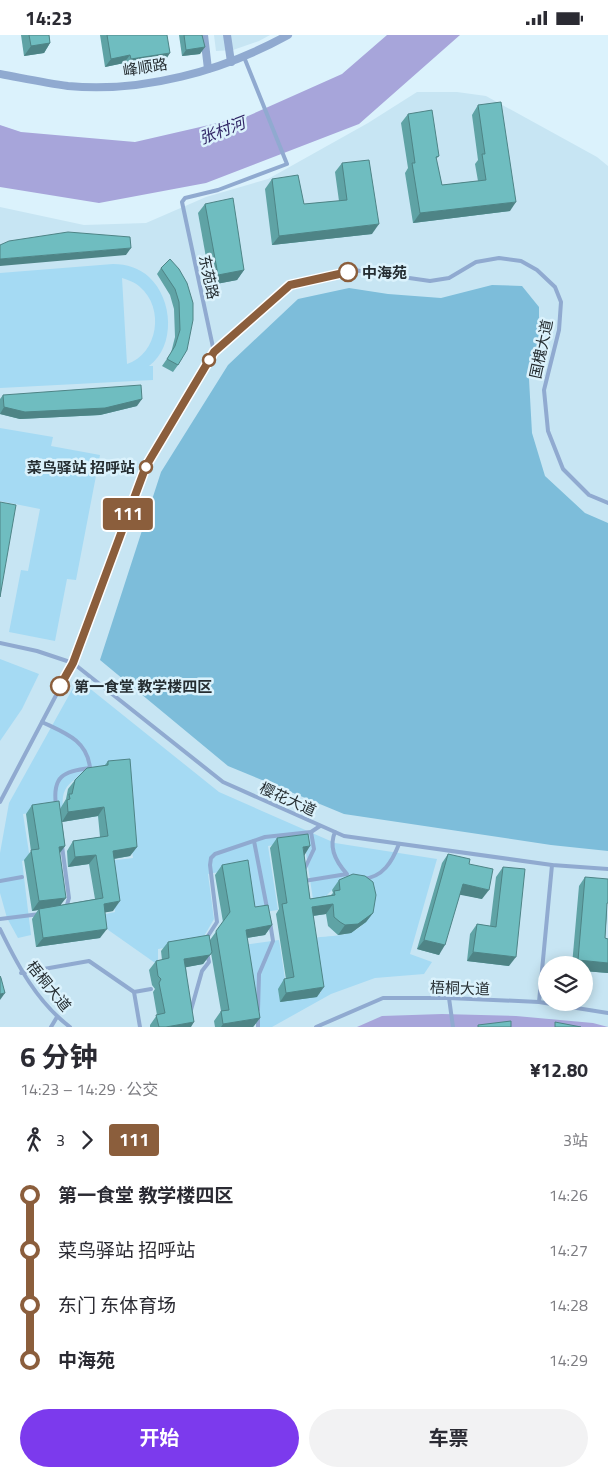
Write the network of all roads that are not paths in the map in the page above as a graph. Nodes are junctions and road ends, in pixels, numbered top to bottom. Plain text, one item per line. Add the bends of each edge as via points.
1 (204, 35) edge
2 (227, 35) edge
3 (288, 35) edge
4 (244, 57) junction
5 (231, 62) junction
6 (208, 69) junction
7 (0, 74) edge
8 (214, 352) junction
9 (608, 503) edge
10 (0, 643) edge
11 (73, 663) junction
12 (42, 723) junction
13 (100, 767) edge
14 (90, 768) junction
15 (0, 802) edge
16 (56, 809) edge
17 (320, 826) junction
18 (335, 832) junction
19 (311, 833) junction
20 (60, 838) edge
21 (254, 841) junction
22 (399, 844) junction
23 (552, 865) junction
24 (608, 869) edge
25 (347, 874) junction
26 (22, 877) dead end
27 (0, 881) edge
28 (61, 911) edge
29 (42, 914) edge
30 (0, 919) edge
31 (0, 929) edge
32 (206, 942) edge
33 (206, 949) edge
34 (543, 956) edge
35 (21, 973) junction
36 (151, 989) dead end
37 (134, 992) junction
38 (449, 998) junction
39 (538, 1002) edge
40 (593, 1011) edge
41 (608, 1013) edge
42 (57, 1017) junction
43 (191, 1019) edge
44 (51, 1027) edge
45 (70, 1027) edge
46 (140, 1027) edge
47 (258, 1027) edge
48 (316, 1027) edge
49 (453, 1027) edge

1 - 6 street
2 - 5 street
3 - 4 street, 峰顺路
4 - 5 street, 峰顺路
4 - 8 lane, 东苑路 via 286,164 218,190 185,197 182,202
5 - 6 street, 峰顺路
6 - 7 street, 峰顺路 via 109,87 68,86
8 - 9 lane, 国槐大道 via 290,285 354,270 430,281 449,278 476,262 499,258 521,261 556,287 561,302 559,330 544,390 548,431 563,469 589,495
8 - 11 lane via 146,466
10 - 11 lane, 樱花大道
11 - 12 lane
11 - 17 lane, 樱花大道 via 223,782
12 - 14 lane via 81,745 89,754
12 - 15 lane
13 - 14 lane
14 - 16 lane via 73,770 61,776 54,792
17 - 18 lane, 樱花大道
17 - 19 lane
18 - 22 lane, 樱花大道
18 - 25 lane via 332,849
19 - 21 lane
19 - 25 lane via 314,849 304,869 303,881
20 - 28 lane via 69,898
21 - 32 lane via 211,858 217,921
21 - 47 lane via 273,941 260,974
22 - 23 lane, 樱花大道
22 - 25 lane via 381,873 357,878
23 - 24 lane, 樱花大道
23 - 34 lane
26 - 27 lane
29 - 30 lane
31 - 35 lane, 梧桐大道
33 - 43 lane via 208,962 198,983
35 - 37 lane via 89,961
35 - 42 lane, 梧桐大道
36 - 37 lane
37 - 46 lane
38 - 39 lane, 梧桐大道
38 - 48 lane, 梧桐大道 via 383,997
38 - 49 lane
40 - 41 lane, 梧桐大道
42 - 44 lane
42 - 45 lane, 梧桐大道

